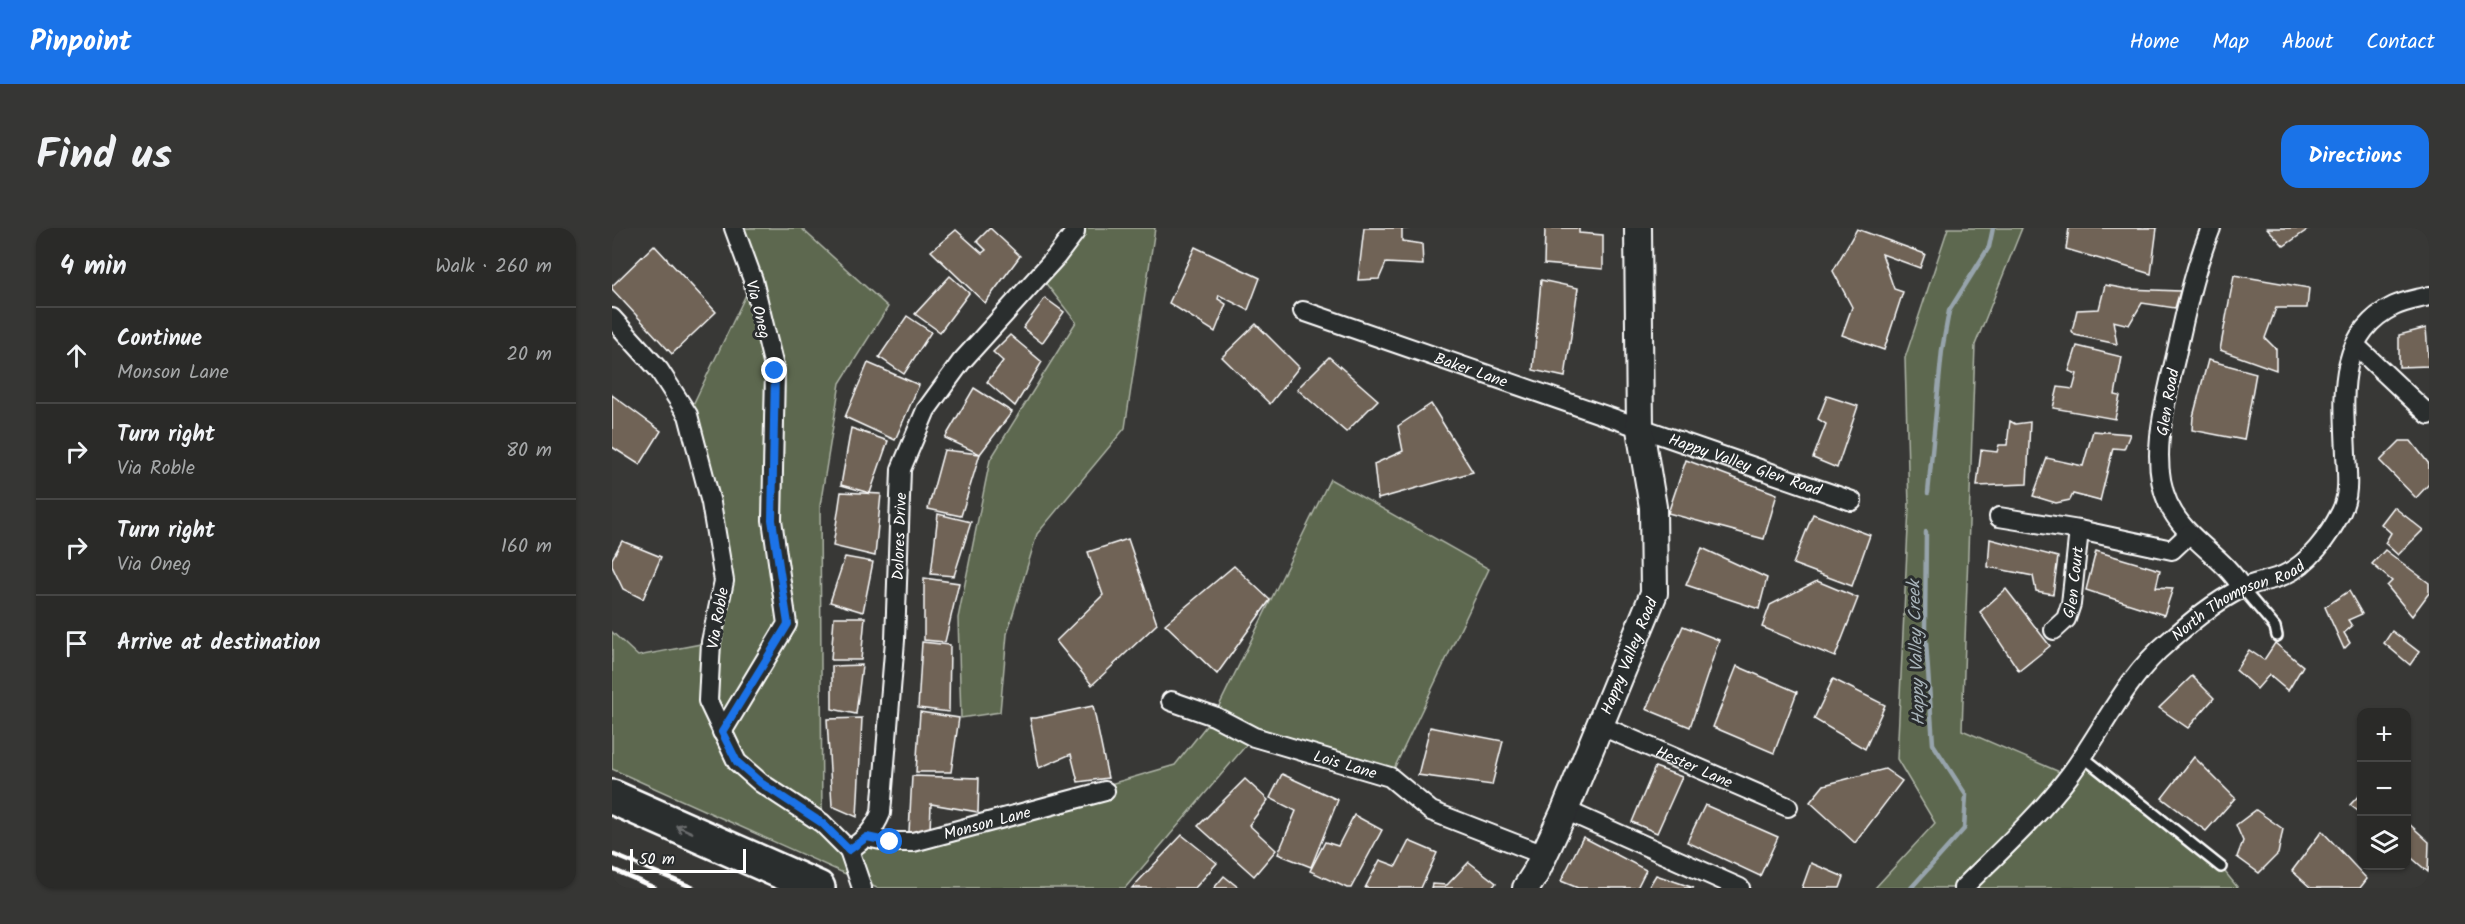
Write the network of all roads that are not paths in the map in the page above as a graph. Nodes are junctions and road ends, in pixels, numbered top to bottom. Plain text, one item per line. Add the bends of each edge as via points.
1 (734, 228) edge
2 (1075, 228) edge
3 (1638, 228) edge
4 (2211, 228) edge
5 (2429, 296) edge
6 (1303, 311) dead end
7 (612, 318) edge
8 (2355, 345) junction
9 (2429, 416) edge
10 (1640, 429) junction
11 (1852, 501) dead end
12 (1999, 517) dead end
13 (2079, 530) junction
14 (2190, 534) junction
15 (2242, 588) junction
16 (2054, 630) dead end
17 (2277, 636) dead end
18 (1171, 701) dead end
19 (1599, 725) junction
20 (722, 732) junction
21 (2082, 756) junction
22 (1104, 791) dead end
23 (612, 797) edge
24 (1788, 807) dead end
25 (1564, 810) junction
26 (867, 837) junction
27 (849, 850) junction
28 (1544, 855) junction
29 (2221, 867) dead end
30 (806, 883) edge
31 (861, 888) edge
32 (1526, 888) edge
33 (1740, 888) edge
34 (1963, 888) edge

1 - 20 street, Via Oneg via 753,280 775,371 772,520 788,624
2 - 26 street, Dolores Drive via 1056,257 961,362 926,410 901,469 895,640 881,813
3 - 10 street, Happy Valley Road
4 - 14 street, Glen Road via 2196,263 2161,424 2160,470 2168,503
5 - 8 street, North Thompson Road via 2395,306 2372,320
6 - 10 street, Baker Lane
7 - 20 street, Via Roble via 659,370 688,415 711,503 724,581 711,642 708,701
8 - 9 street
8 - 15 street, North Thompson Road via 2347,363 2344,394 2348,489 2342,511 2305,562 2285,575
10 - 11 street, Happy Valley Glen Road
10 - 19 street, Happy Valley Road via 1653,507 1654,594
12 - 13 street
13 - 14 street via 2172,550
13 - 16 street, Glen Court via 2071,604 2066,619
14 - 15 street, Glen Road via 2232,571
15 - 17 lane via 2275,627
15 - 21 street, North Thompson Road via 2206,610 2165,644 2129,685
18 - 28 street, Lois Lane via 1254,736 1390,777 1431,811
19 - 24 street, Hester Lane
19 - 25 street, Happy Valley Road
20 - 27 street, Via Roble via 737,762 761,783 822,823
21 - 29 lane
21 - 34 street, North Thompson Road via 2036,815
22 - 26 street, Monson Lane via 913,842
30 -> 23 highway
25 - 28 street, Happy Valley Road
25 - 33 street
26 - 27 street, Dolores Drive
27 - 31 street
28 - 32 street, Happy Valley Road

